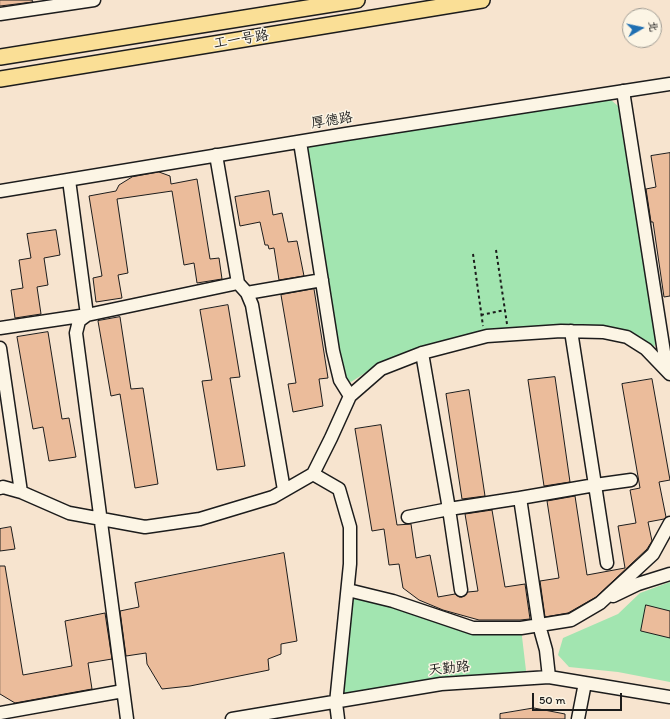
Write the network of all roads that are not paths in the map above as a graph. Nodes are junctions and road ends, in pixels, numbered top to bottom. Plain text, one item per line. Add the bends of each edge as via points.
1 (94, 0) edge
2 (357, 0) edge
3 (482, 0) edge
4 (450, 3) edge
5 (44, 4) edge
6 (0, 14) edge
7 (0, 57) edge
8 (0, 79) edge
9 (670, 84) edge
10 (624, 91) junction
11 (300, 142) junction
12 (216, 155) junction
13 (69, 180) junction
14 (0, 191) edge
15 (322, 280) junction
16 (238, 283) junction
17 (247, 293) junction
18 (87, 315) junction
19 (0, 328) edge
20 (571, 331) junction
21 (0, 348) edge
22 (422, 353) junction
23 (668, 373) edge
24 (350, 396) junction
25 (313, 474) junction
26 (631, 480) dead end
27 (594, 485) junction
28 (0, 488) edge
29 (284, 490) junction
30 (21, 492) junction
31 (520, 498) junction
32 (449, 510) junction
33 (408, 517) dead end
34 (100, 519) junction
35 (670, 523) edge
36 (607, 563) dead end
37 (670, 574) edge
38 (348, 590) junction
39 (461, 590) dead end
40 (600, 603) junction
41 (539, 626) junction
42 (549, 678) junction
43 (585, 683) junction
44 (123, 691) junction
45 (670, 697) edge
46 (336, 702) junction
47 (0, 713) edge
48 (127, 719) edge
49 (232, 719) edge
50 (338, 719) edge
51 (578, 719) edge

1 - 5 street
2 - 7 main road, 工一号路
3 - 4 main road, 工一号路
4 - 8 main road, 工一号路
5 - 6 street
9 - 10 street, 厚德路
10 - 11 street, 厚德路
10 - 23 street
11 - 12 street, 厚德路
11 - 15 street
12 - 13 street, 厚德路
12 - 16 street
13 - 14 street, 厚德路
13 - 18 street
15 - 17 street
15 - 24 street via 333,351 340,380
16 - 17 street
16 - 18 street
17 - 29 street via 252,305
18 - 19 street
18 - 34 street via 79,321 76,333
20 - 22 street via 485,337
20 - 23 street via 603,332 627,337 646,349
20 - 27 street
21 - 30 street
22 - 24 street via 381,369
22 - 32 street
24 - 25 street
25 - 29 street
25 - 38 street via 339,490 350,527
26 - 27 street
27 - 31 street
27 - 36 street
28 - 30 street
29 - 34 street via 272,497 200,519 145,527
30 - 34 street via 69,513
31 - 32 street
31 - 41 street
32 - 33 street
32 - 39 street
34 - 44 street
35 - 40 street via 653,554
37 - 40 street via 638,584
38 - 41 street via 393,601 473,628
38 - 46 street
40 - 41 street via 571,620
41 - 42 street via 546,650
42 - 43 street, 天勤路
42 - 46 street, 天勤路 via 441,684
43 - 45 street, 天勤路
43 - 51 street
44 - 47 street
44 - 48 street
46 - 49 street, 天勤路
46 - 50 street

